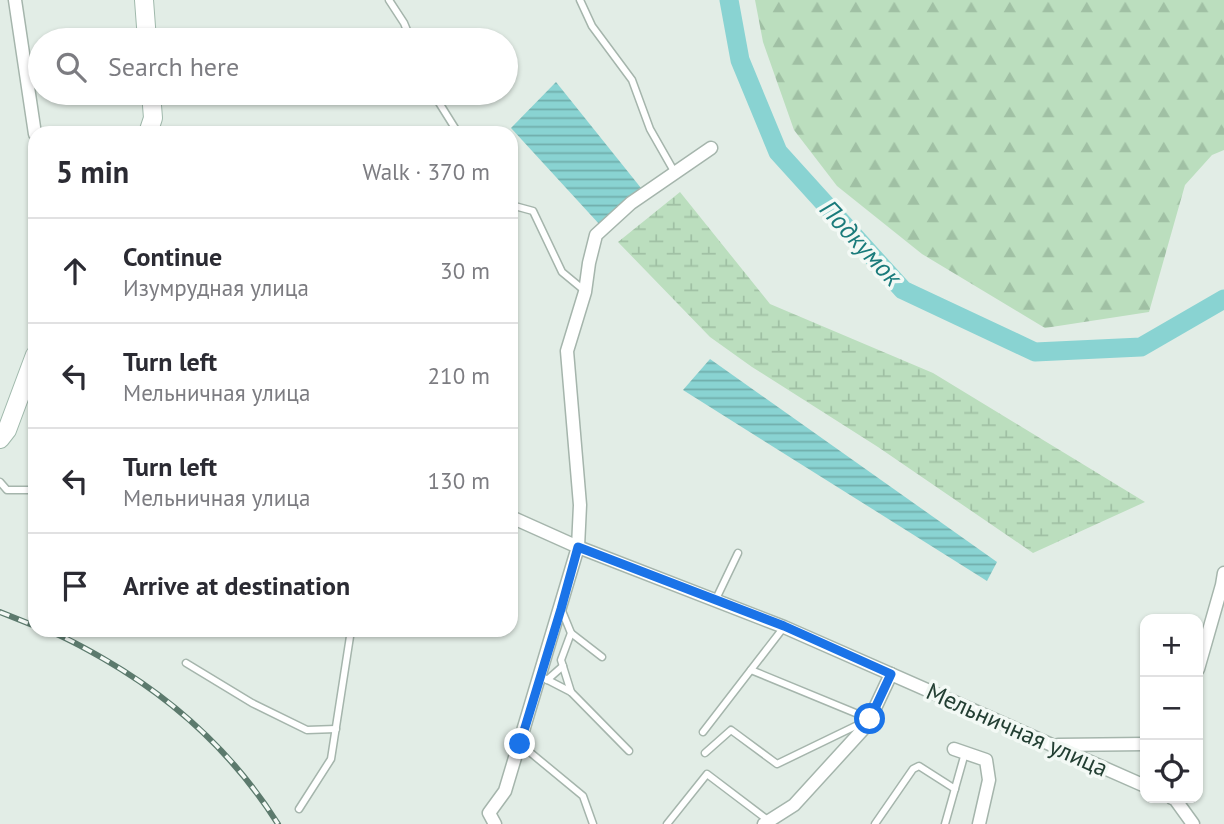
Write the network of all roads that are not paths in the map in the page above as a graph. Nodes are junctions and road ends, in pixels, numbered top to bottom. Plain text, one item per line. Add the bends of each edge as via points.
1 (15, 0) edge
2 (145, 0) edge
3 (390, 0) edge
4 (580, 0) edge
5 (146, 28) edge
6 (406, 28) edge
7 (28, 87) edge
8 (31, 105) edge
9 (151, 105) edge
10 (440, 105) edge
11 (34, 126) edge
12 (150, 126) edge
13 (454, 126) edge
14 (711, 148) dead end
15 (675, 173) junction
16 (518, 207) edge
17 (585, 292) junction
18 (28, 373) edge
19 (0, 439) edge
20 (0, 482) edge
21 (28, 490) edge
22 (518, 520) edge
23 (578, 547) junction
24 (738, 553) dead end
25 (1224, 573) edge
26 (715, 601) junction
27 (561, 609) junction
28 (784, 626) junction
29 (571, 634) junction
30 (350, 637) edge
31 (1203, 652) edge
32 (603, 657) dead end
33 (186, 663) dead end
34 (563, 666) junction
35 (751, 670) junction
36 (891, 674) junction
37 (543, 678) junction
38 (571, 692) junction
39 (870, 719) junction
40 (336, 729) junction
41 (703, 732) dead end
42 (520, 744) junction
43 (1140, 744) edge
44 (1052, 745) junction
45 (629, 751) dead end
46 (959, 751) joint
47 (705, 752) dead end
48 (1140, 784) edge
49 (955, 789) junction
50 (1178, 803) edge
51 (299, 809) dead end
52 (767, 822) edge
53 (495, 824) edge
54 (593, 824) edge
55 (667, 824) edge
56 (874, 824) edge
57 (945, 824) edge
58 (979, 824) edge
59 (1193, 824) edge

1 - 7 street
2 - 5 street
3 - 6 lane
4 - 15 lane via 592,26 632,80 650,130
8 - 11 street
9 - 12 street
10 - 13 lane
14 - 15 street
15 - 17 street via 597,234
16 - 17 lane via 533,211 562,272
17 - 23 street via 567,351 580,505
18 - 19 street
20 - 21 lane via 6,490
22 - 23 street, Мельничная улица
23 - 26 street, Мельничная улица
23 - 27 street
24 - 26 lane
25 - 31 street
26 - 28 street, Мельничная улица
27 - 29 lane
27 - 37 street
28 - 35 lane
28 - 36 street, Мельничная улица
29 - 32 lane
29 - 34 lane
30 - 40 lane
33 - 40 lane via 252,704 307,730
34 - 37 lane
34 - 38 lane
35 - 39 lane
35 - 41 lane
36 - 39 street
36 - 44 street, Мельничная улица
37 - 38 lane
37 - 42 street
38 - 45 lane
39 - 47 lane via 777,765 731,730
39 - 52 street via 794,805
40 - 51 lane via 331,759
42 - 53 street via 505,791 489,813
42 - 54 lane via 583,796
43 - 44 street
44 - 48 street, Мельничная улица
46 - 49 lane
46 - 58 street via 986,760 989,780
49 - 56 lane via 919,766 912,769
49 - 57 lane
50 - 59 street
52 - 55 lane via 706,774

